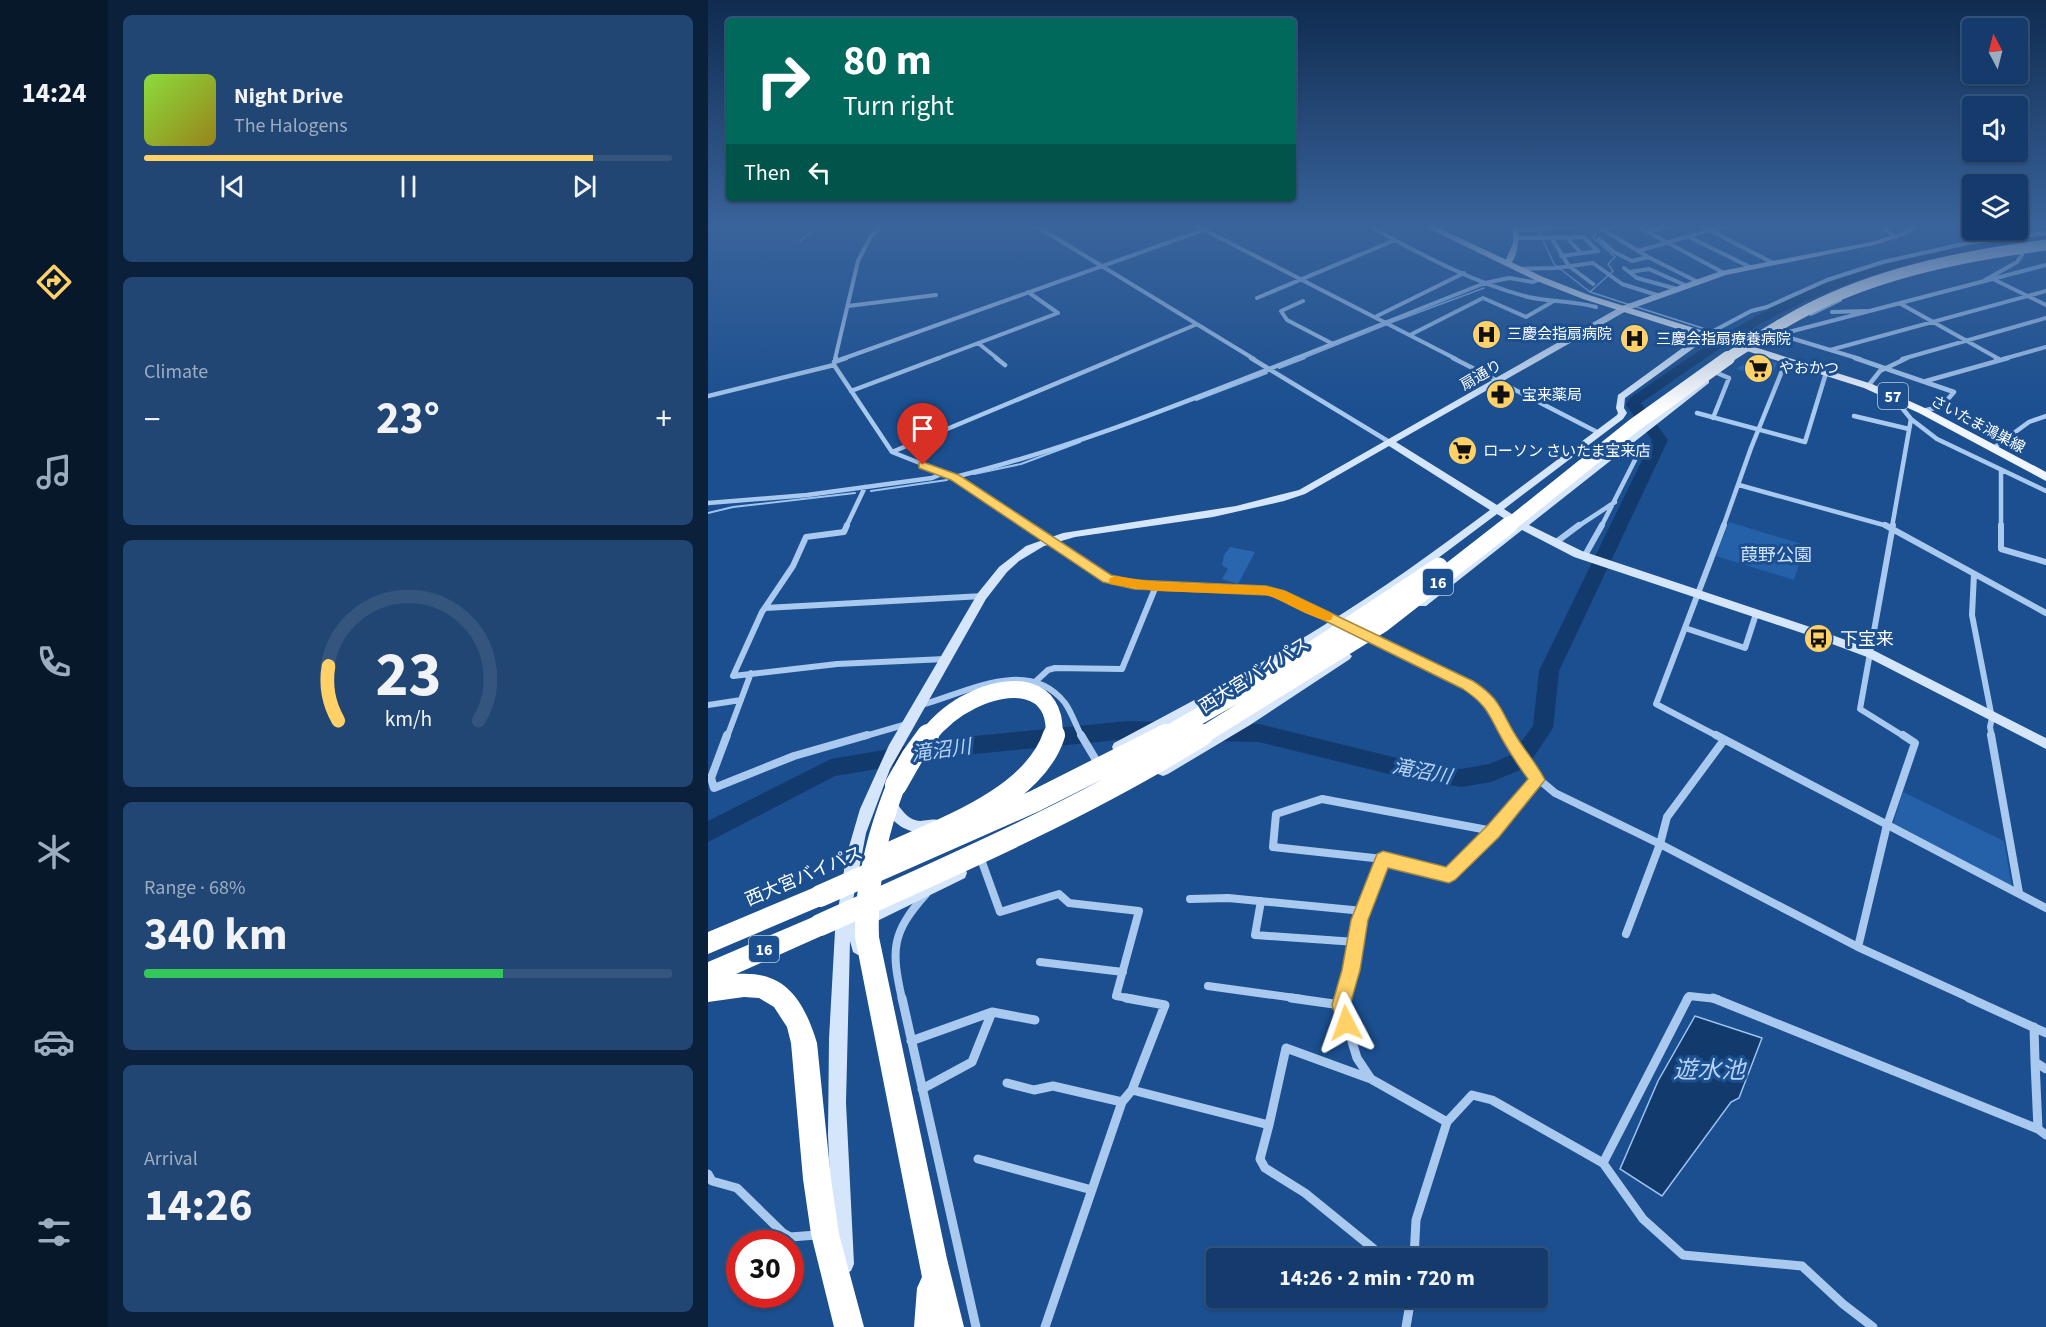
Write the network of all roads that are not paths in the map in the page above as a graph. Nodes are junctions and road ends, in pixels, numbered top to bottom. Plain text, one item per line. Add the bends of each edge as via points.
1 (854, 286) edge
2 (1045, 286) edge
3 (1131, 286) edge
4 (1286, 286) edge
5 (1312, 286) edge
6 (1438, 286) edge
7 (1478, 286) edge
8 (1495, 286) edge
9 (1558, 286) edge
10 (1628, 286) edge
11 (1663, 286) edge
12 (1687, 286) edge
13 (1814, 286) edge
14 (1848, 286) edge
15 (1866, 286) edge
16 (1878, 286) edge
17 (1970, 286) edge
18 (2007, 286) edge
19 (1677, 290) junction
20 (2046, 291) edge
21 (1028, 292) junction
22 (936, 295) dead end
23 (1660, 296) junction
24 (2027, 296) junction
25 (1257, 298) dead end
26 (1303, 301) dead end
27 (1553, 302) junction
28 (1900, 304) junction
29 (2046, 305) edge
30 (849, 306) junction
31 (1596, 307) dead end
32 (1622, 310) junction
33 (1875, 310) junction
34 (1832, 312) dead end
35 (1375, 317) junction
36 (2046, 318) edge
37 (1932, 322) junction
38 (1387, 323) junction
39 (1195, 325) junction
40 (1410, 335) junction
41 (1709, 336) junction
42 (1966, 341) junction
43 (978, 343) junction
44 (1333, 344) junction
45 (2046, 347) edge
46 (1748, 350) junction
47 (1830, 350) junction
48 (2000, 360) junction
49 (1786, 361) junction
50 (834, 363) junction
51 (1005, 364) dead end
52 (1886, 367) junction
53 (1269, 369) junction
54 (1717, 372) junction
55 (1826, 373) junction
56 (1926, 381) junction
57 (1498, 382) junction
58 (1868, 386) junction
59 (851, 391) junction
60 (708, 396) edge
61 (1892, 396) junction
62 (1923, 411) junction
63 (1697, 413) dead end
64 (1854, 416) dead end
65 (2046, 416) edge
66 (1713, 418) junction
67 (1911, 419) junction
68 (1759, 429) junction
69 (1909, 429) junction
70 (1599, 433) junction
71 (1391, 443) junction
72 (1624, 446) junction
73 (1992, 449) junction
74 (892, 452) junction
75 (2001, 471) junction
76 (944, 473) junction
77 (955, 477) junction
78 (2046, 477) edge
79 (1738, 485) junction
80 (865, 487) junction
81 (2046, 491) edge
82 (1615, 502) junction
83 (708, 503) edge
84 (1497, 510) junction
85 (1522, 526) junction
86 (1891, 527) junction
87 (1049, 540) junction
88 (1555, 543) junction
89 (1588, 558) junction
90 (2046, 562) edge
91 (1974, 574) junction
92 (1156, 586) junction
93 (1697, 594) junction
94 (984, 596) junction
95 (765, 608) junction
96 (1756, 614) junction
97 (2046, 614) edge
98 (1338, 622) junction
99 (1685, 628) junction
100 (1374, 638) junction
101 (1872, 654) junction
102 (946, 659) junction
103 (751, 674) junction
104 (1035, 682) junction
105 (741, 700) junction
106 (708, 705) edge
107 (917, 705) junction
108 (1992, 718) junction
109 (908, 724) junction
110 (1724, 740) junction
111 (2046, 744) edge
112 (1092, 755) junction
113 (1537, 780) junction
114 (888, 789) junction
115 (1119, 793) junction
116 (1887, 825) junction
117 (1493, 831) junction
118 (856, 843) junction
119 (1660, 844) junction
120 (1383, 859) junction
121 (982, 862) junction
122 (933, 887) junction
123 (819, 891) junction
124 (2019, 893) junction
125 (1190, 899) dead end
126 (1261, 901) junction
127 (2046, 908) edge
128 (1363, 911) junction
129 (866, 919) junction
130 (1626, 934) dead end
131 (710, 942) edge
132 (1356, 942) junction
133 (1858, 947) junction
134 (1040, 962) dead end
135 (1123, 972) junction
136 (708, 974) edge
137 (1208, 986) dead end
138 (708, 990) edge
139 (1341, 1005) junction
140 (992, 1012) junction
141 (1035, 1020) dead end
142 (2034, 1027) junction
143 (2046, 1033) edge
144 (911, 1041) junction
145 (890, 1056) junction
146 (2035, 1062) junction
147 (2046, 1069) edge
148 (1371, 1079) junction
149 (1007, 1083) dead end
150 (922, 1089) junction
151 (1132, 1090) junction
152 (1122, 1102) junction
153 (1447, 1122) junction
154 (1269, 1125) junction
155 (2042, 1132) edge
156 (978, 1159) dead end
157 (1603, 1163) junction
158 (708, 1174) edge
159 (1092, 1190) junction
160 (825, 1234) junction
161 (1373, 1248) edge
162 (1415, 1248) edge
163 (932, 1259) junction
164 (1409, 1308) edge
165 (850, 1327) edge
166 (929, 1327) edge
167 (949, 1327) edge
168 (976, 1327) edge
169 (1045, 1327) edge
170 (1406, 1327) edge
171 (1874, 1327) edge

1 - 30 street
2 - 21 street
3 - 39 street
4 - 25 street
5 - 35 street
6 - 35 street
7 - 38 street
8 - 27 street
9 - 32 main road, さいたま鴻巣線 / 57
10 - 23 street
11 - 19 street
12 - 19 street, 扇通り
13 - 41 street via 1751,311
14 - 123 highway, 西大宮バイパス / 16, bridge via 1776,318 1690,371 1438,567 1250,688 1162,738 978,827
15 - 136 highway, 西大宮バイパス / 16, bridge via 1823,302 1735,352 1663,403 1372,630 1167,757 988,849
16 - 46 street via 1781,327
17 - 28 street
18 - 24 street
19 - 23 street, 扇通り
20 - 24 street
21 - 43 street via 1058,313
21 - 50 street
22 - 30 street
23 - 32 street, 扇通り
24 - 29 street
24 - 37 street
26 - 44 street via 1281,311 1287,320
27 - 31 street via 1580,302
27 - 40 street via 1526,316 1483,298
28 - 33 street
28 - 37 street
30 - 50 street
32 - 41 main road, さいたま鴻巣線 / 57
32 - 57 street, 扇通り
33 - 34 street
33 - 47 street via 1782,335
35 - 38 street
36 - 42 street
37 - 42 street
37 - 47 street
38 - 40 street
38 - 44 street
39 - 53 street
39 - 74 street
40 - 57 street
41 - 46 main road, さいたま鴻巣線 / 57
41 - 70 street via 1621,397 1623,413
42 - 48 street
42 - 52 street
43 - 51 street
43 - 59 street
44 - 53 street
45 - 48 street
46 - 49 main road, さいたま鴻巣線 / 57
46 - 54 street
47 - 52 street
48 - 56 street
49 - 55 main road, さいたま鴻巣線 / 57
49 - 68 street
50 - 59 street
50 - 60 street
52 - 56 street
52 - 58 street
53 - 71 street
53 - 77 street via 1035,456
54 - 66 street via 1729,378
54 - 72 street
55 - 58 main road, さいたま鴻巣線 / 57
55 - 68 street via 1806,442
56 - 62 street via 1954,392 1942,406
57 - 70 street
57 - 71 street, 扇通り
58 - 61 main road, さいたま鴻巣線 / 57
59 - 74 street
61 - 62 main road, さいたま鴻巣線 / 57
61 - 67 street
62 - 73 main road, さいたま鴻巣線 / 57
63 - 66 street
64 - 69 street
65 - 73 street via 2029,422
66 - 68 street
67 - 69 street
67 - 75 street via 1937,439
68 - 79 street
69 - 86 street
70 - 84 street
71 - 84 street
71 - 87 street, 扇通り via 1282,500
72 - 82 street via 1638,454
72 - 85 street
73 - 78 main road, さいたま鴻巣線 / 57
74 - 76 street
75 - 81 street
75 - 90 street via 2001,549
76 - 77 street
76 - 80 street
77 - 87 street
79 - 86 street
79 - 93 street
80 - 83 street
80 - 95 street via 844,532 806,537 793,566
82 - 88 street
82 - 89 street
84 - 85 street
84 - 98 street
85 - 88 street
85 - 100 street
86 - 91 street
86 - 101 street
87 - 92 street via 1108,579
87 - 94 street, 扇通り via 1008,564
88 - 89 street
89 - 93 street
91 - 97 street
91 - 108 street via 1972,615
92 - 98 street via 1266,590
92 - 104 street via 1122,669 1055,668
93 - 96 street
93 - 99 street
94 - 95 street
94 - 102 street, 扇通り
95 - 103 street via 733,676
96 - 99 street via 1745,648
96 - 101 street
98 - 100 street
98 - 112 street via 1232,687
99 - 110 street via 1656,704
100 - 113 street via 1485,696
100 - 115 street via 1246,721
101 - 108 street
101 - 116 street via 1860,709 1915,743
102 - 103 street via 837,664
102 - 107 street, 扇通り
103 - 105 street
104 - 107 street via 1000,680
104 - 112 street via 1045,685 1065,702
105 - 106 street
105 - 109 street via 711,778 714,788 794,756
107 - 109 street, 扇通り
108 - 111 street
108 - 124 street via 1990,727
109 - 114 street, 扇通り via 897,743
110 - 116 street
110 - 119 street via 1667,817
112 - 114 street via 1011,800 925,829 896,816
112 - 115 street
113 - 117 street
113 - 119 street via 1555,793
114 - 118 street, 扇通り
114 - 123 highway, bridge via 936,726 984,694 1023,690 1040,697 1055,715 1057,730 1050,750 1014,787
114 - 129 highway via 870,870
115 - 121 street
116 - 124 street
116 - 133 street
117 - 120 street via 1449,875
117 - 120 street via 1322,799 1276,813 1273,847
118 - 145 street via 853,897 857,945
118 - 165 street via 842,940 836,1091 840,1212
119 - 130 street
119 - 133 street
120 - 128 street
121 - 122 street
121 - 135 street via 1000,912 1059,894 1069,903 1139,911
122 - 129 street
122 - 144 street via 902,925 894,947 894,964
123 - 131 highway, 西大宮バイパス / 16
124 - 127 street
125 - 126 street
126 - 128 street
126 - 132 street via 1255,935
128 - 132 street
129 - 145 highway
132 - 139 street
133 - 142 street
134 - 135 street
135 - 151 street via 1116,996 1165,1005
137 - 139 street
138 - 160 highway via 759,985 784,998 794,1010 804,1043
139 - 148 street via 1357,1058
140 - 141 street
140 - 144 street
140 - 150 street via 972,1062
142 - 143 street
142 - 146 street
144 - 150 street
145 - 163 highway
146 - 147 street
146 - 155 street
148 - 153 street
148 - 154 street via 1286,1048
149 - 152 street via 1034,1090 1053,1086
150 - 168 street
151 - 152 street
151 - 154 street
152 - 159 street
153 - 157 street via 1472,1095 1492,1100
153 - 162 street via 1416,1220
154 - 161 street via 1260,1159 1264,1168 1305,1193
155 - 157 street via 1711,997 1689,996
156 - 159 street
157 - 171 street via 1643,1219 1683,1255 1802,1266
158 - 160 street via 712,1181 737,1188 783,1233
159 - 169 street
160 - 165 highway
163 - 166 highway
163 - 167 highway
164 - 170 street

